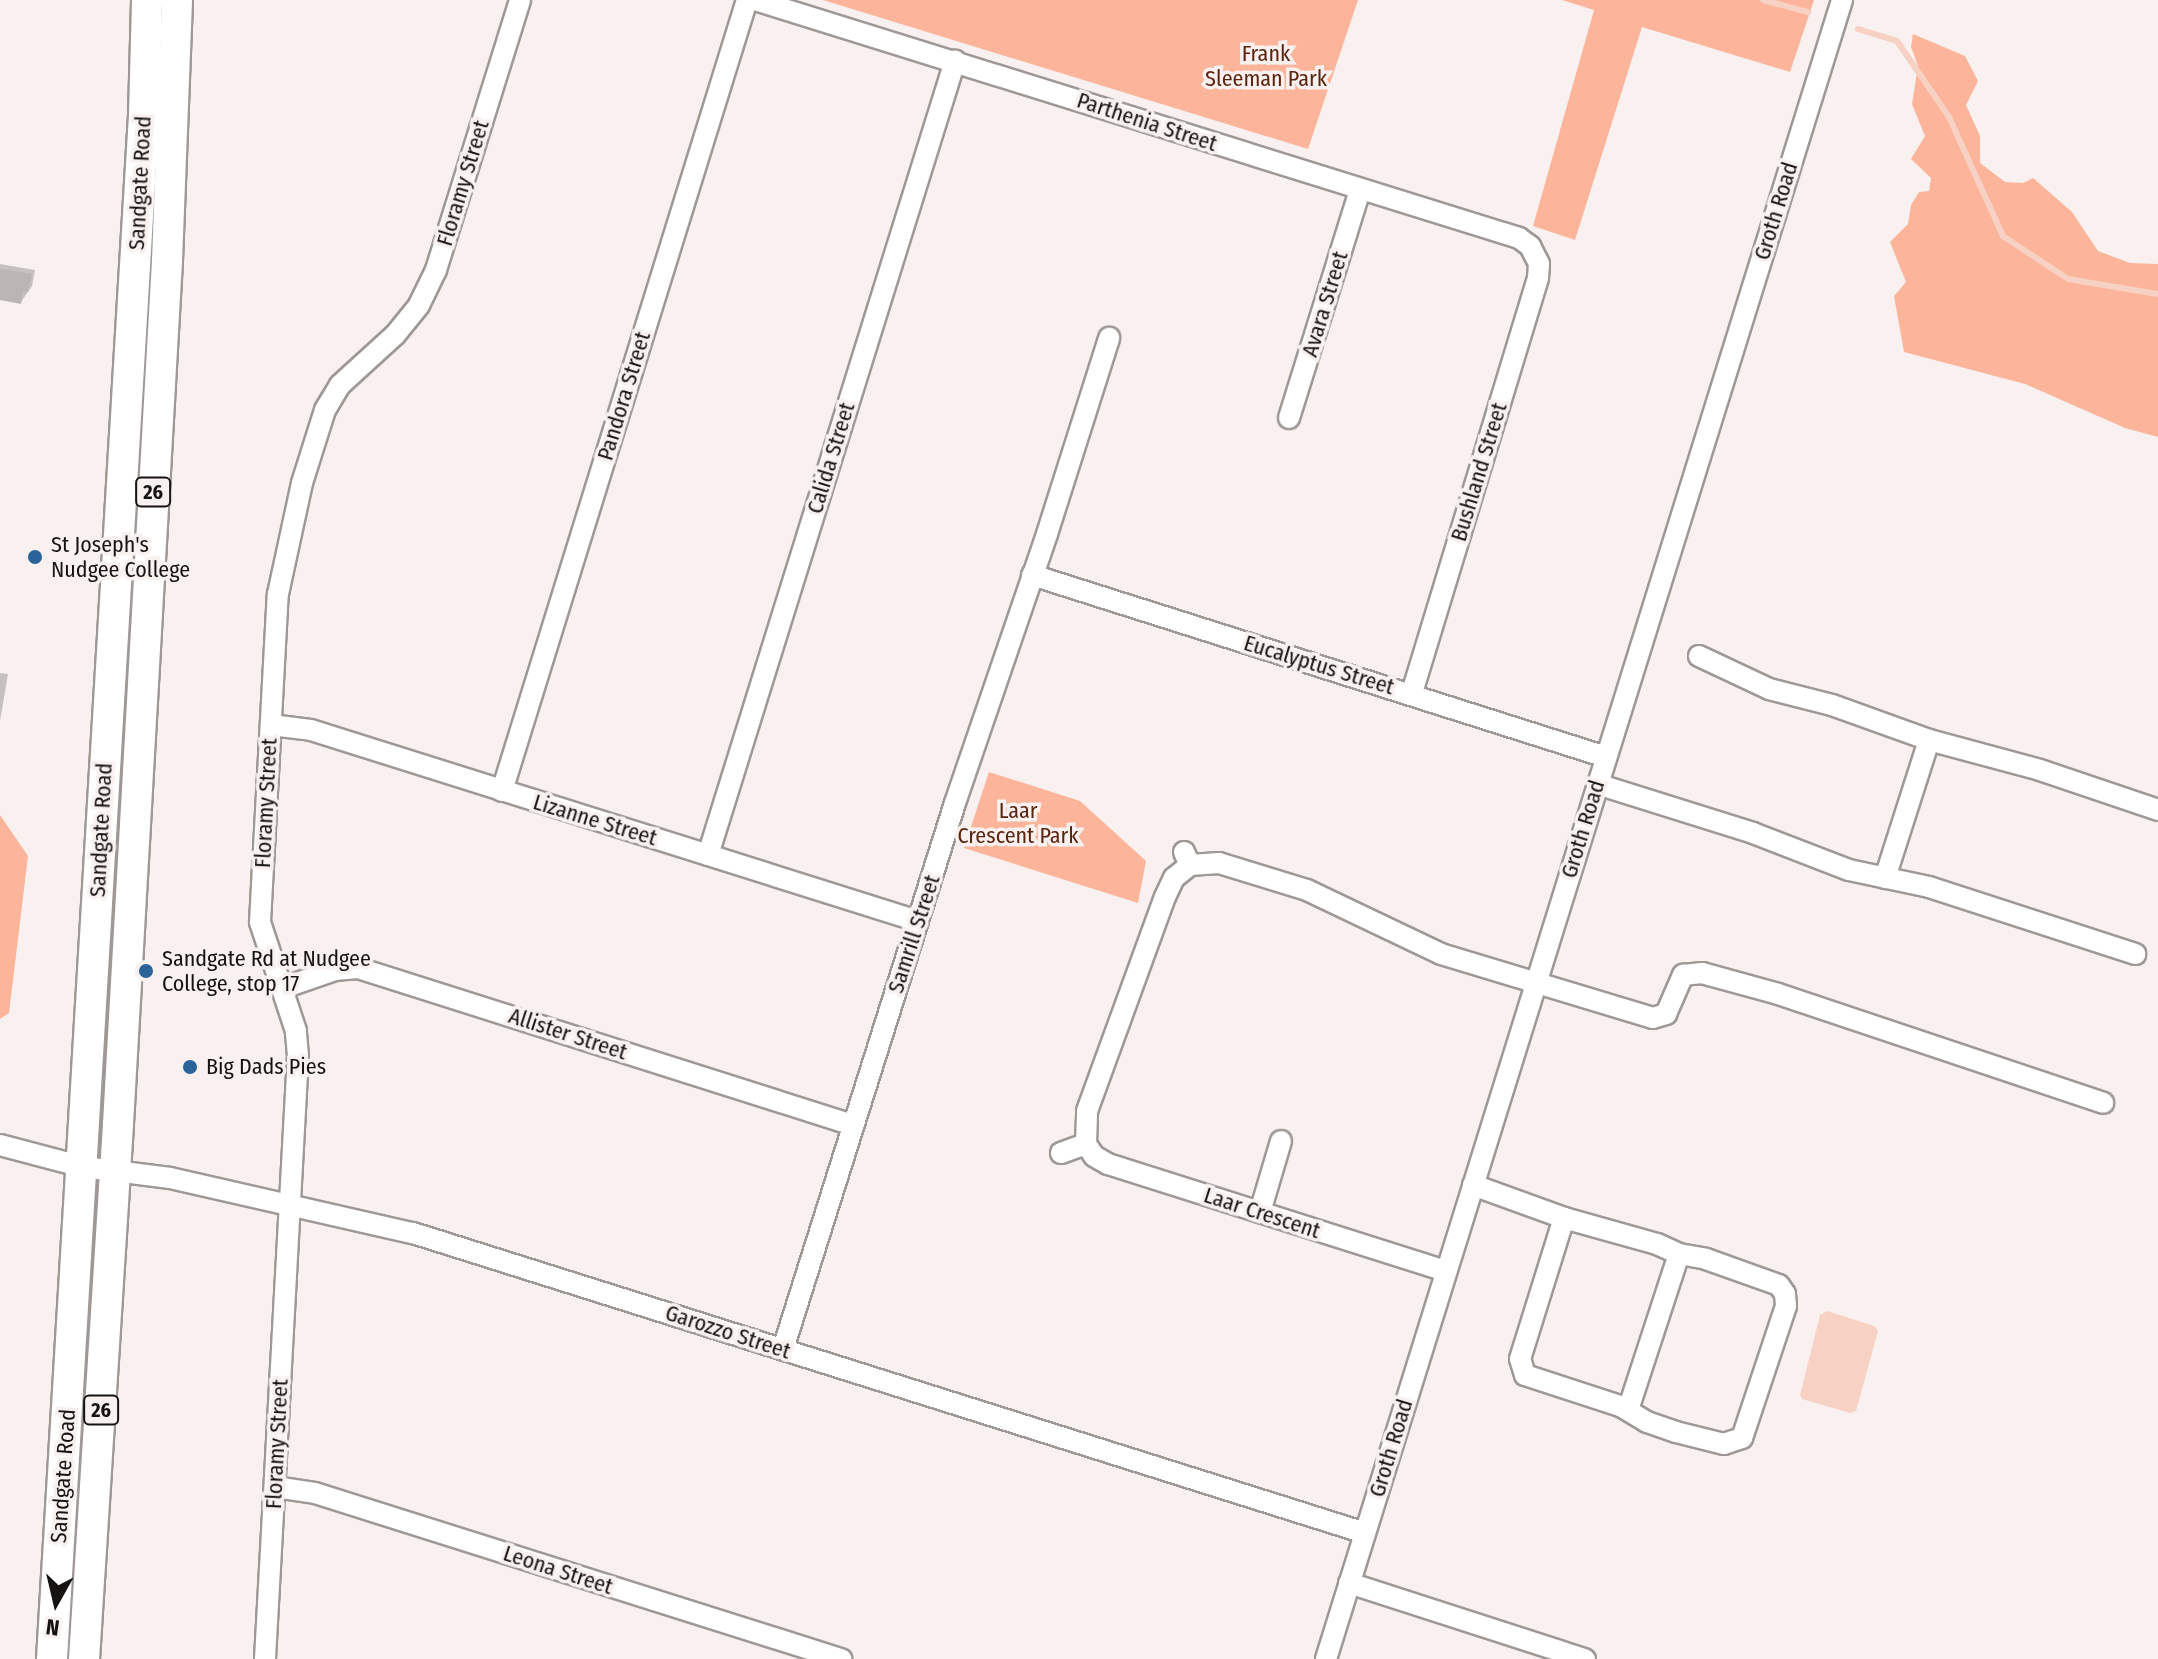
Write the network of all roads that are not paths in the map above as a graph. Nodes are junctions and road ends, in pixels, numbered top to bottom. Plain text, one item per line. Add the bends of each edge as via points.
1 (147, 0) edge
2 (177, 0) edge
3 (520, 0) edge
4 (747, 0) edge
5 (755, 0) edge
6 (1842, 0) edge
7 (955, 61) junction
8 (1360, 190) junction
9 (1534, 251) joint
10 (1109, 338) dead end
11 (1289, 418) dead end
12 (1032, 575) junction
13 (1699, 656) dead end
14 (1412, 693) junction
15 (271, 725) junction
16 (1929, 740) junction
17 (1606, 757) junction
18 (1597, 784) junction
19 (502, 791) junction
20 (2158, 810) edge
21 (708, 855) junction
22 (1885, 878) junction
23 (918, 921) junction
24 (2135, 954) dead end
25 (1536, 981) junction
26 (283, 988) junction
27 (2103, 1103) dead end
28 (853, 1125) junction
29 (1281, 1141) dead end
30 (1086, 1144) junction
31 (0, 1145) edge
32 (1061, 1153) dead end
33 (83, 1167) junction
34 (115, 1172) junction
35 (1473, 1185) junction
36 (289, 1204) junction
37 (1260, 1212) junction
38 (1564, 1218) junction
39 (1679, 1254) junction
40 (1446, 1271) junction
41 (783, 1349) junction
42 (1628, 1410) junction
43 (275, 1487) junction
44 (1365, 1533) junction
45 (1349, 1583) junction
46 (52, 1659) edge
47 (84, 1659) edge
48 (265, 1659) edge
49 (841, 1659) edge
50 (1326, 1659) edge
51 (1585, 1659) edge

1 - 33 highway, Sandgate Road / 26
2 - 34 highway, Sandgate Road / 26
3 - 15 street, Floramy Street via 436,270 419,305 395,335 340,385 315,438 278,594
4 - 19 street, Pandora Street
5 - 7 street, Parthenia Street
6 - 17 street, Groth Road
7 - 8 street, Parthenia Street
7 - 21 street, Calida Street
8 - 9 street, Parthenia Street via 1519,238
8 - 11 street, Avara Street
9 - 14 street, Bushland Street via 1538,278
10 - 12 street, Samrill Street
12 - 14 street, Eucalyptus Street
12 - 23 street, Samrill Street
13 - 16 street via 1769,689
14 - 17 street, Eucalyptus Street
15 - 19 street, Lizanne Street via 311,730
15 - 26 street, Floramy Street via 260,922
16 - 20 street
16 - 22 street
17 - 18 street, Groth Road
18 - 22 street
18 - 25 street, Groth Road
19 - 21 street, Lizanne Street
21 - 23 street, Lizanne Street
22 - 24 street via 1929,887
23 - 28 street, Samrill Street
25 - 27 street via 1658,1018 1666,1014 1683,975 1702,973
25 - 30 street via 1441,954 1307,890 1187,858 1165,897 1087,1111
25 - 35 street, Groth Road
26 - 28 street, Allister Street via 358,968
26 - 36 street, Floramy Street via 298,1043
28 - 41 street, Samrill Street
29 - 37 street
30 - 32 street
30 - 37 street, Laar Crescent via 1108,1164
31 - 33 street, Garozzo Street
33 - 34 street, Garozzo Street
33 - 46 highway, Sandgate Road / 26
34 - 36 street, Garozzo Street via 170,1178
34 - 47 highway, Sandgate Road / 26
35 - 38 street
35 - 40 street, Groth Road
36 - 41 street, Garozzo Street via 413,1233
36 - 43 street, Floramy Street
37 - 40 street, Laar Crescent
38 - 39 street
38 - 42 street via 1520,1367 1529,1377
39 - 42 street
39 - 42 street via 1770,1279 1785,1294 1786,1306 1750,1424 1737,1442 1717,1444 1647,1422
40 - 44 street, Groth Road
41 - 44 street, Garozzo Street
43 - 48 street, Floramy Street
43 - 49 street, Leona Street via 315,1493
44 - 45 street, Groth Road
45 - 50 street, Groth Road
45 - 51 street

